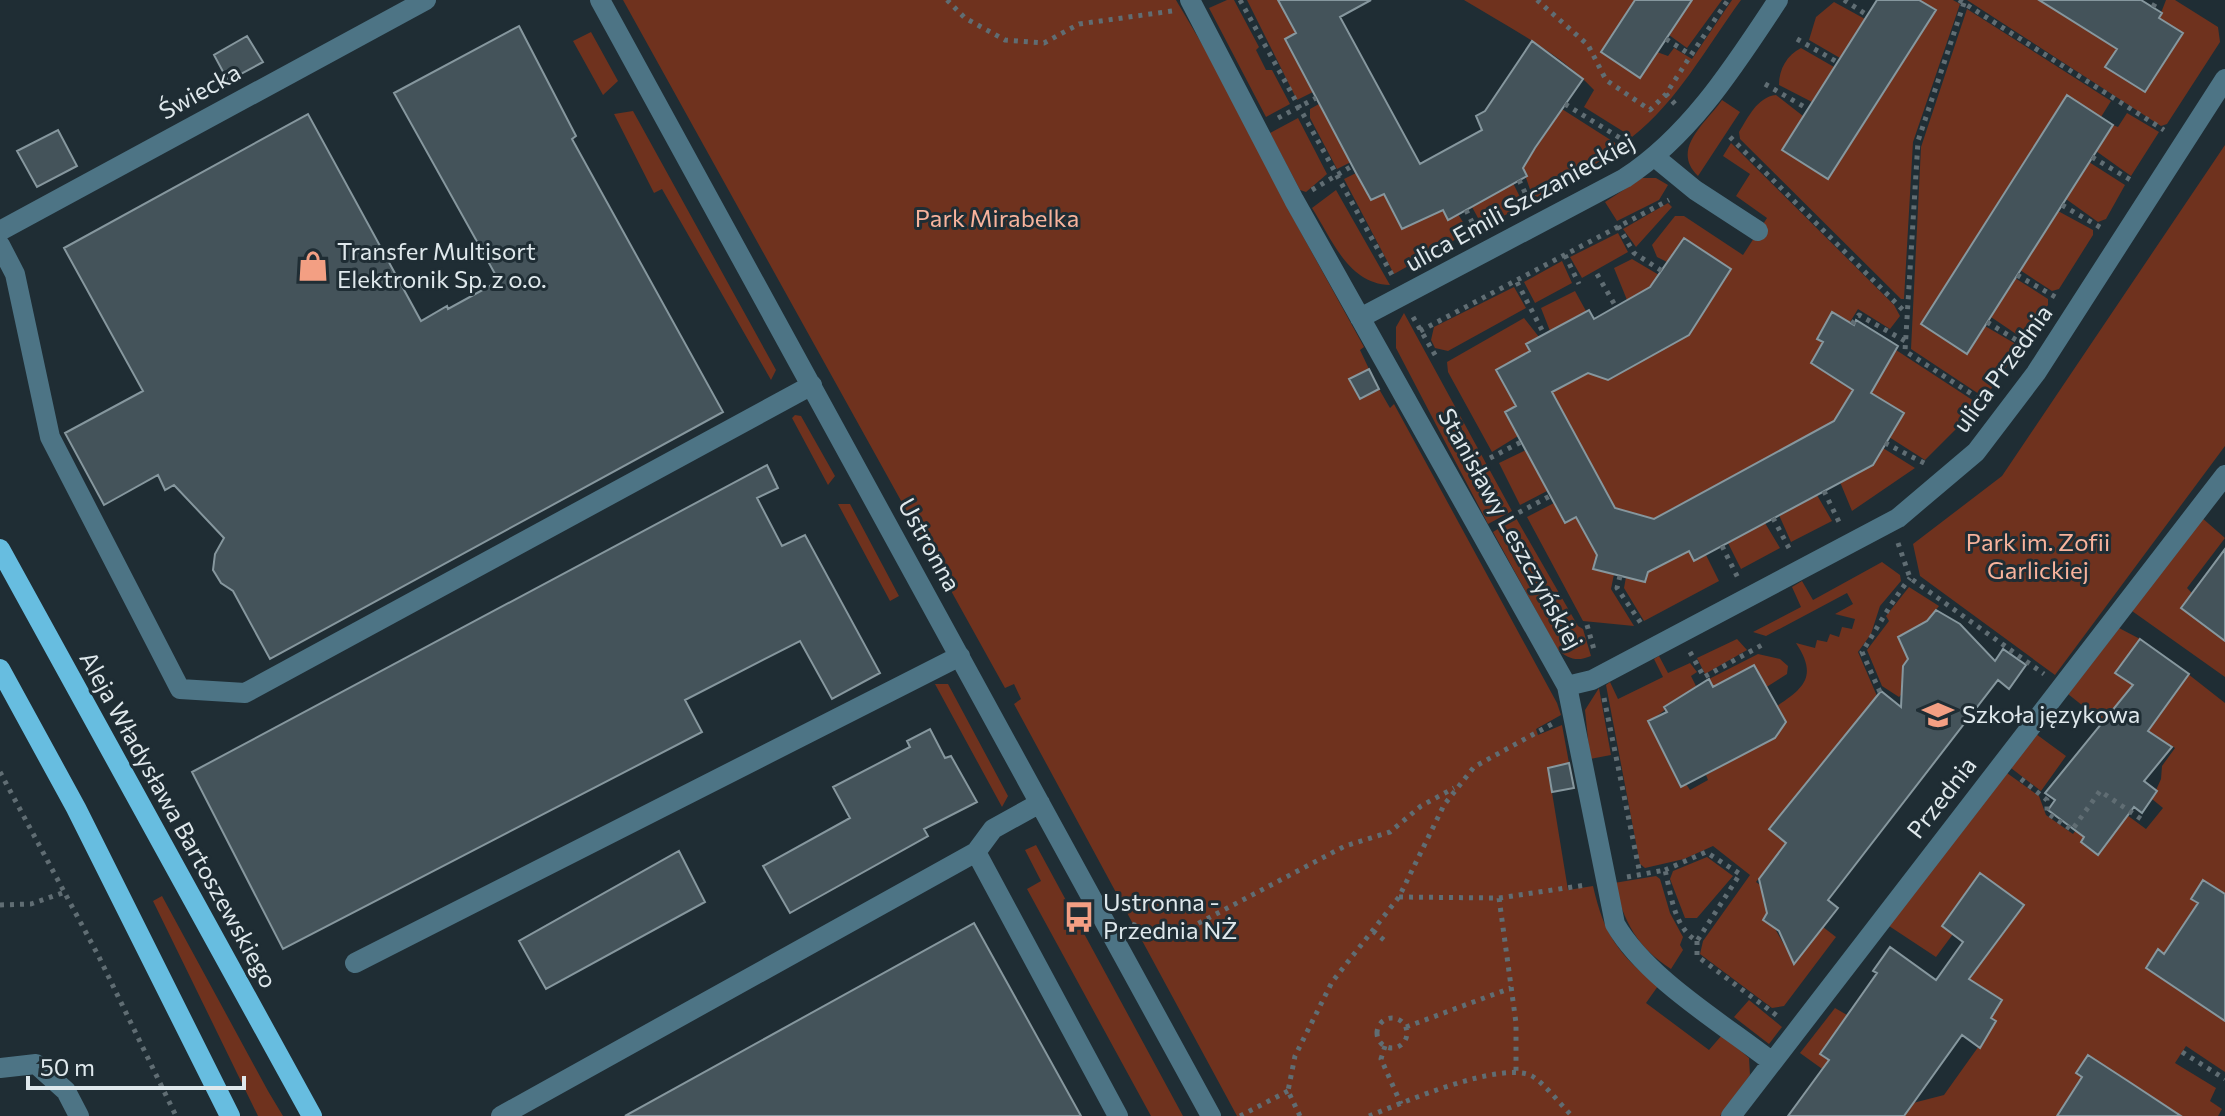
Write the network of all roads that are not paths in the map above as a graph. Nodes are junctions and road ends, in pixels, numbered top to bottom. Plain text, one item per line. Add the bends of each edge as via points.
1 (426, 0) edge
2 (600, 0) edge
3 (1778, 0) edge
4 (1192, 4) edge
5 (2225, 79) edge
6 (1656, 158) junction
7 (0, 231) edge
8 (1758, 231) dead end
9 (0, 245) edge
10 (1360, 318) junction
11 (812, 385) junction
12 (2225, 475) edge
13 (0, 549) edge
14 (960, 656) junction
15 (0, 669) edge
16 (1567, 686) junction
17 (1040, 803) junction
18 (976, 852) junction
19 (355, 963) dead end
20 (1772, 1062) junction
21 (0, 1068) edge
22 (79, 1116) edge
23 (230, 1116) edge
24 (312, 1116) edge
25 (501, 1116) edge
26 (1118, 1116) edge
27 (1211, 1116) edge
28 (1731, 1116) edge

1 - 7 street, Świecka
2 - 11 street, Ustronna
3 - 6 street, ulica Emili Szczanieckiej via 1721,85
4 - 10 street, Stanisławy Leszczyńskiej
5 - 16 street, ulica Przednia via 1996,429 1924,498 1886,524 1601,675
6 - 8 street
6 - 10 street, ulica Emili Szczanieckiej
9 - 11 street via 15,274 50,437 180,689 245,693
10 - 16 street, Stanisławy Leszczyńskiej
11 - 14 street, Ustronna
12 - 20 street, Przednia
13 - 24 main road, Aleja Władysława Bartoszewskiego
14 - 17 street, Ustronna
14 - 19 street
15 - 23 main road via 83,821
16 - 20 street, Stanisławy Leszczyńskiej via 1615,924 1626,944
17 - 18 street via 993,829
17 - 27 street, Ustronna
18 - 25 street
18 - 26 street
20 - 28 street, Przednia
21 - 22 street via 36,1064 66,1091

